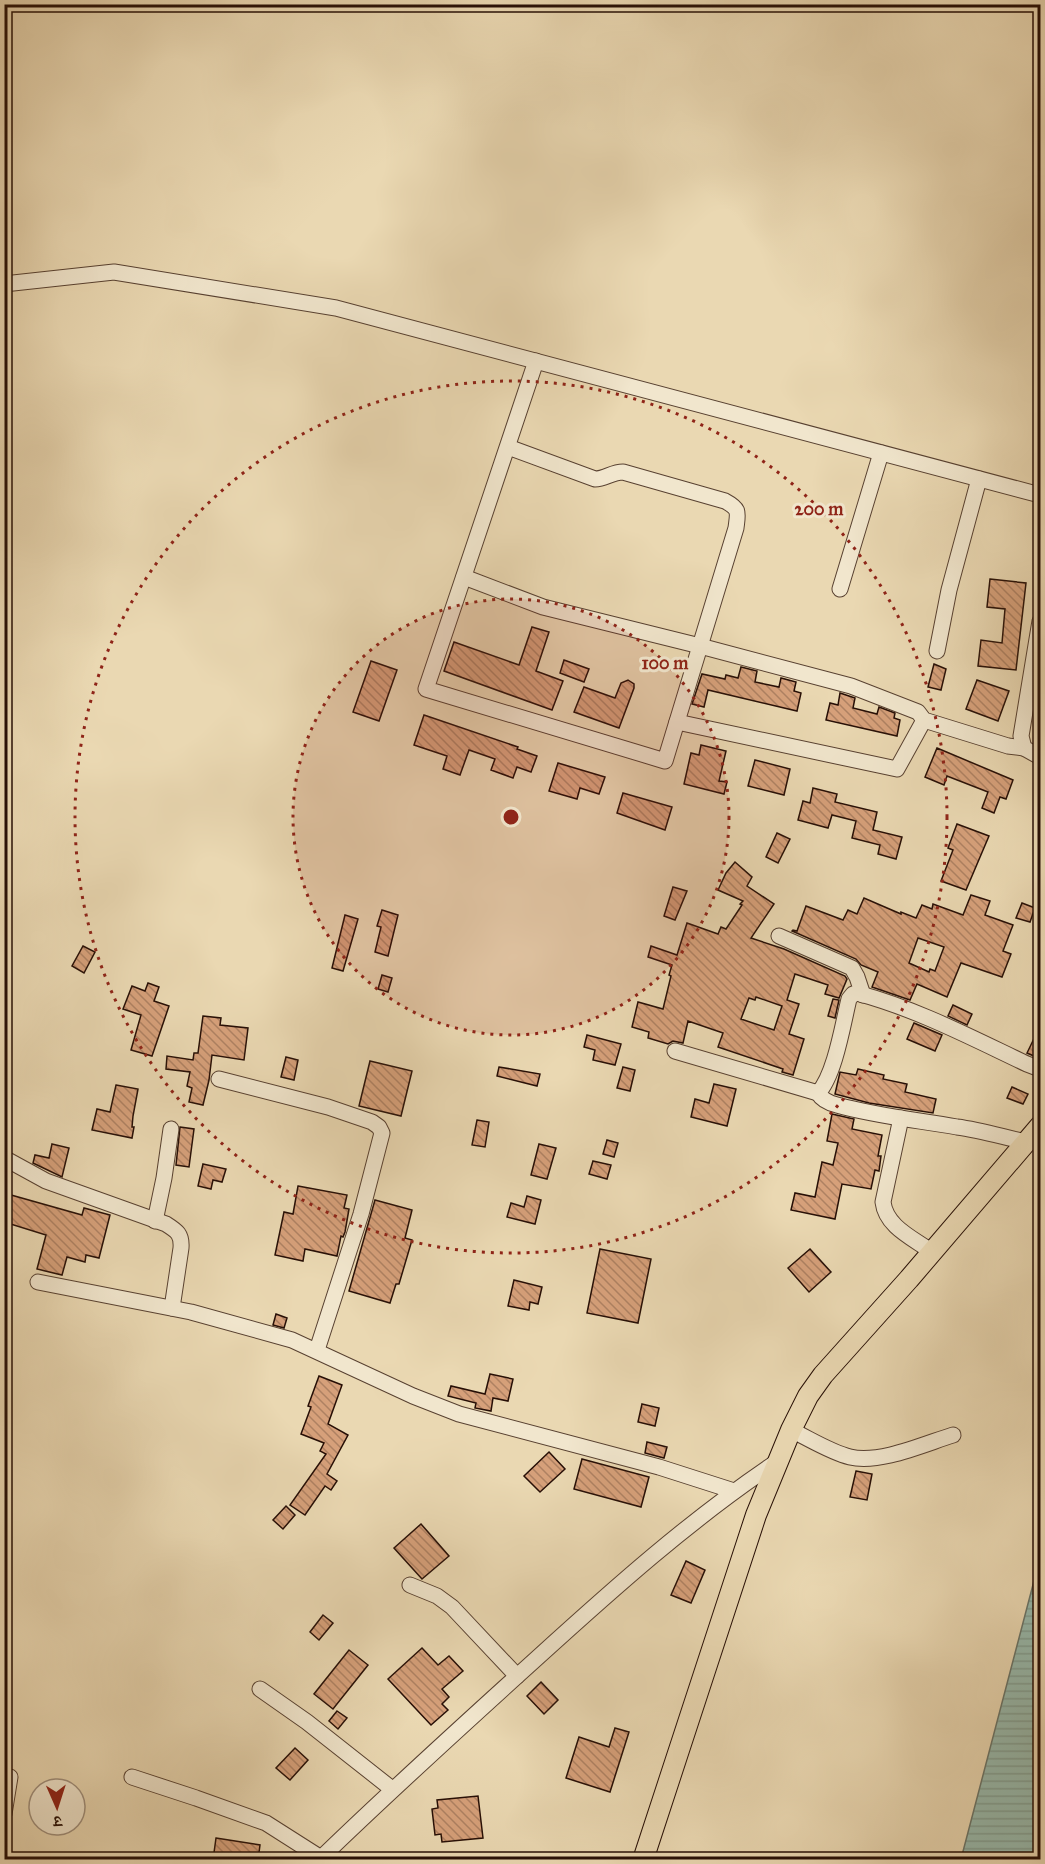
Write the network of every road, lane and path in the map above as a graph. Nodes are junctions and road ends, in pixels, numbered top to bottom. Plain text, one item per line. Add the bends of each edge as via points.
1 (4, 284) edge
2 (536, 361) junction
3 (508, 447) junction
4 (880, 453) junction
5 (979, 479) junction
6 (1041, 495) edge
7 (464, 577) junction
8 (840, 589) dead end
9 (1041, 621) edge
10 (700, 646) junction
11 (937, 651) dead end
12 (924, 720) junction
13 (677, 722) junction
14 (1024, 748) junction
15 (1041, 757) edge
16 (779, 936) dead end
17 (862, 995) junction
18 (675, 1051) dead end
19 (1041, 1069) edge
20 (219, 1079) dead end
21 (818, 1093) junction
22 (901, 1118) junction
23 (1041, 1126) edge
24 (171, 1129) dead end
25 (1026, 1142) junction
26 (4, 1158) edge
27 (155, 1221) junction
28 (932, 1252) junction
29 (38, 1282) dead end
30 (172, 1308) junction
31 (317, 1350) junction
32 (791, 1430) junction
33 (953, 1435) dead end
34 (778, 1461) junction
35 (734, 1491) junction
36 (410, 1585) dead end
37 (517, 1676) junction
38 (260, 1689) dead end
39 (10, 1776) dead end
40 (132, 1777) dead end
41 (392, 1789) junction
42 (4, 1814) edge
43 (320, 1859) edge
44 (643, 1860) edge

1 - 2 street via 114,272 336,308
2 - 3 street
2 - 4 street
3 - 7 street
3 - 10 street via 595,479 623,472 735,506 736,528
4 - 5 street
4 - 8 street
5 - 6 street
5 - 11 street
7 - 10 street via 543,607
7 - 13 street via 426,689 665,761
9 - 14 street via 1021,736
10 - 12 street via 851,686 918,712
10 - 13 street
12 - 13 street via 897,769
12 - 14 street
14 - 15 street
16 - 17 street via 852,968
17 - 19 street via 947,1026
17 - 21 street via 854,994 849,999 826,1083
18 - 21 street
20 - 31 street via 328,1107 372,1122 382,1133 361,1214
21 - 22 street via 837,1105
22 - 25 street
22 - 28 street via 884,1209 891,1222
23 - 25 main road
24 - 27 street
25 - 28 main road
26 - 27 street via 46,1181
27 - 30 street via 181,1235
28 - 32 main road via 823,1375
29 - 30 street
30 - 31 street via 221,1319
31 - 35 street via 459,1414
32 - 33 street via 850,1457 866,1458 891,1455
32 - 34 main road
34 - 35 street
34 - 44 main road via 756,1515
35 - 37 street via 602,1599
36 - 37 street via 438,1596 452,1607
37 - 41 street
38 - 41 street
39 - 42 street
40 - 43 street via 266,1823
41 - 43 street

